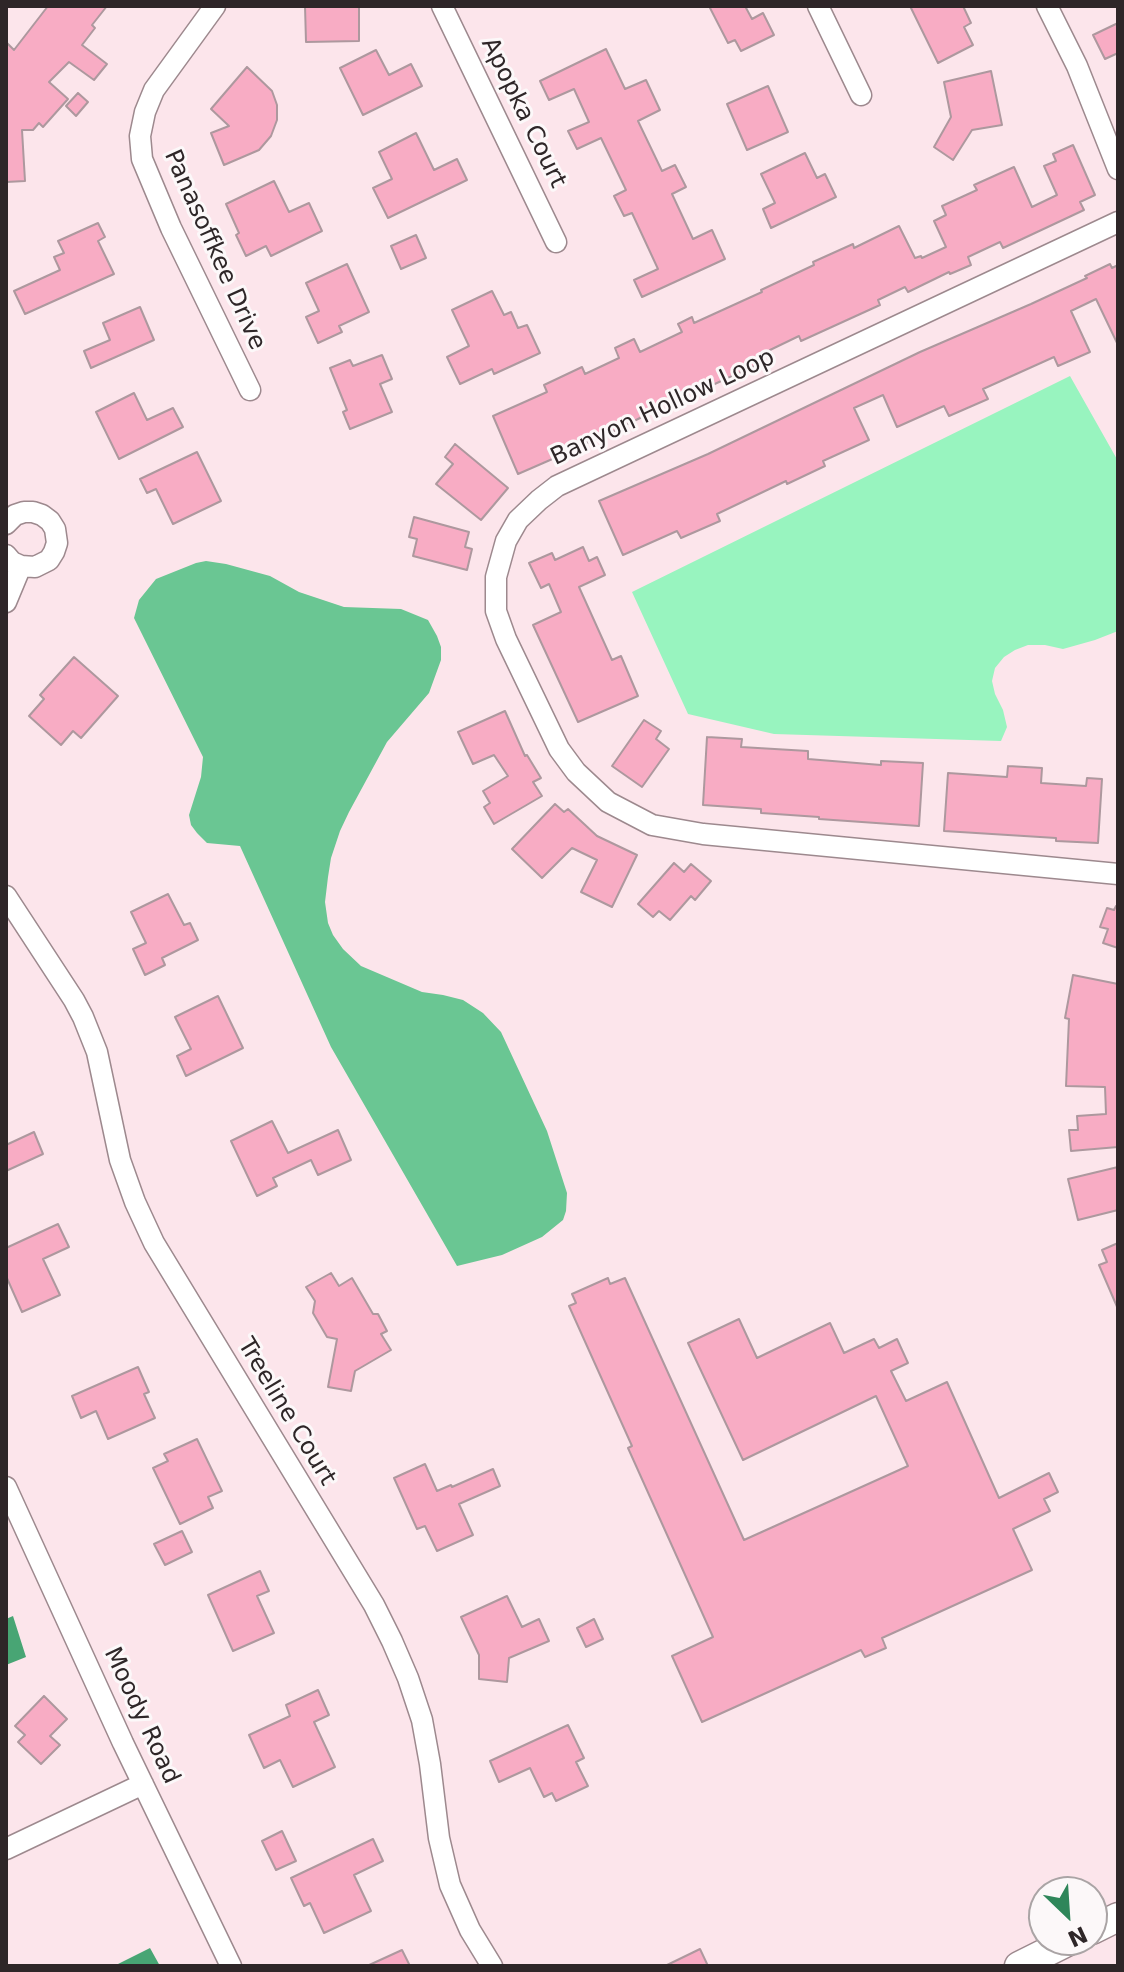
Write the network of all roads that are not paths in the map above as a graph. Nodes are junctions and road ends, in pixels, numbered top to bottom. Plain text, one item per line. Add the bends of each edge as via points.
1 (215, 6) edge
2 (442, 6) edge
3 (818, 6) edge
4 (1047, 6) edge
5 (861, 95) dead end
6 (1118, 169) edge
7 (1118, 222) edge
8 (556, 242) dead end
9 (250, 390) dead end
10 (6, 524) edge
11 (14, 561) edge
12 (6, 602) edge
13 (1118, 874) edge
14 (6, 896) edge
15 (6, 1487) edge
16 (143, 1784) junction
17 (6, 1849) edge
18 (1039, 1956) edge
19 (231, 1966) edge
20 (492, 1966) edge
21 (1019, 1966) edge

1 - 9 street, Panasoffkee Drive via 154,90 140,136 142,159
2 - 8 street, Apopka Court
3 - 5 street
4 - 6 street
7 - 13 street, Banyon Hollow Loop via 557,486 518,520 496,577 496,611 506,639 559,749 608,802 652,825
10 - 11 street via 15,515 33,512 55,529 57,543 49,560 35,567
11 - 12 street
14 - 20 street, Treeline Court via 83,1017 97,1052 120,1160 154,1243 392,1641 422,1720 450,1885
15 - 16 street, Moody Road
16 - 17 street
16 - 19 street, Moody Road
18 - 21 street

